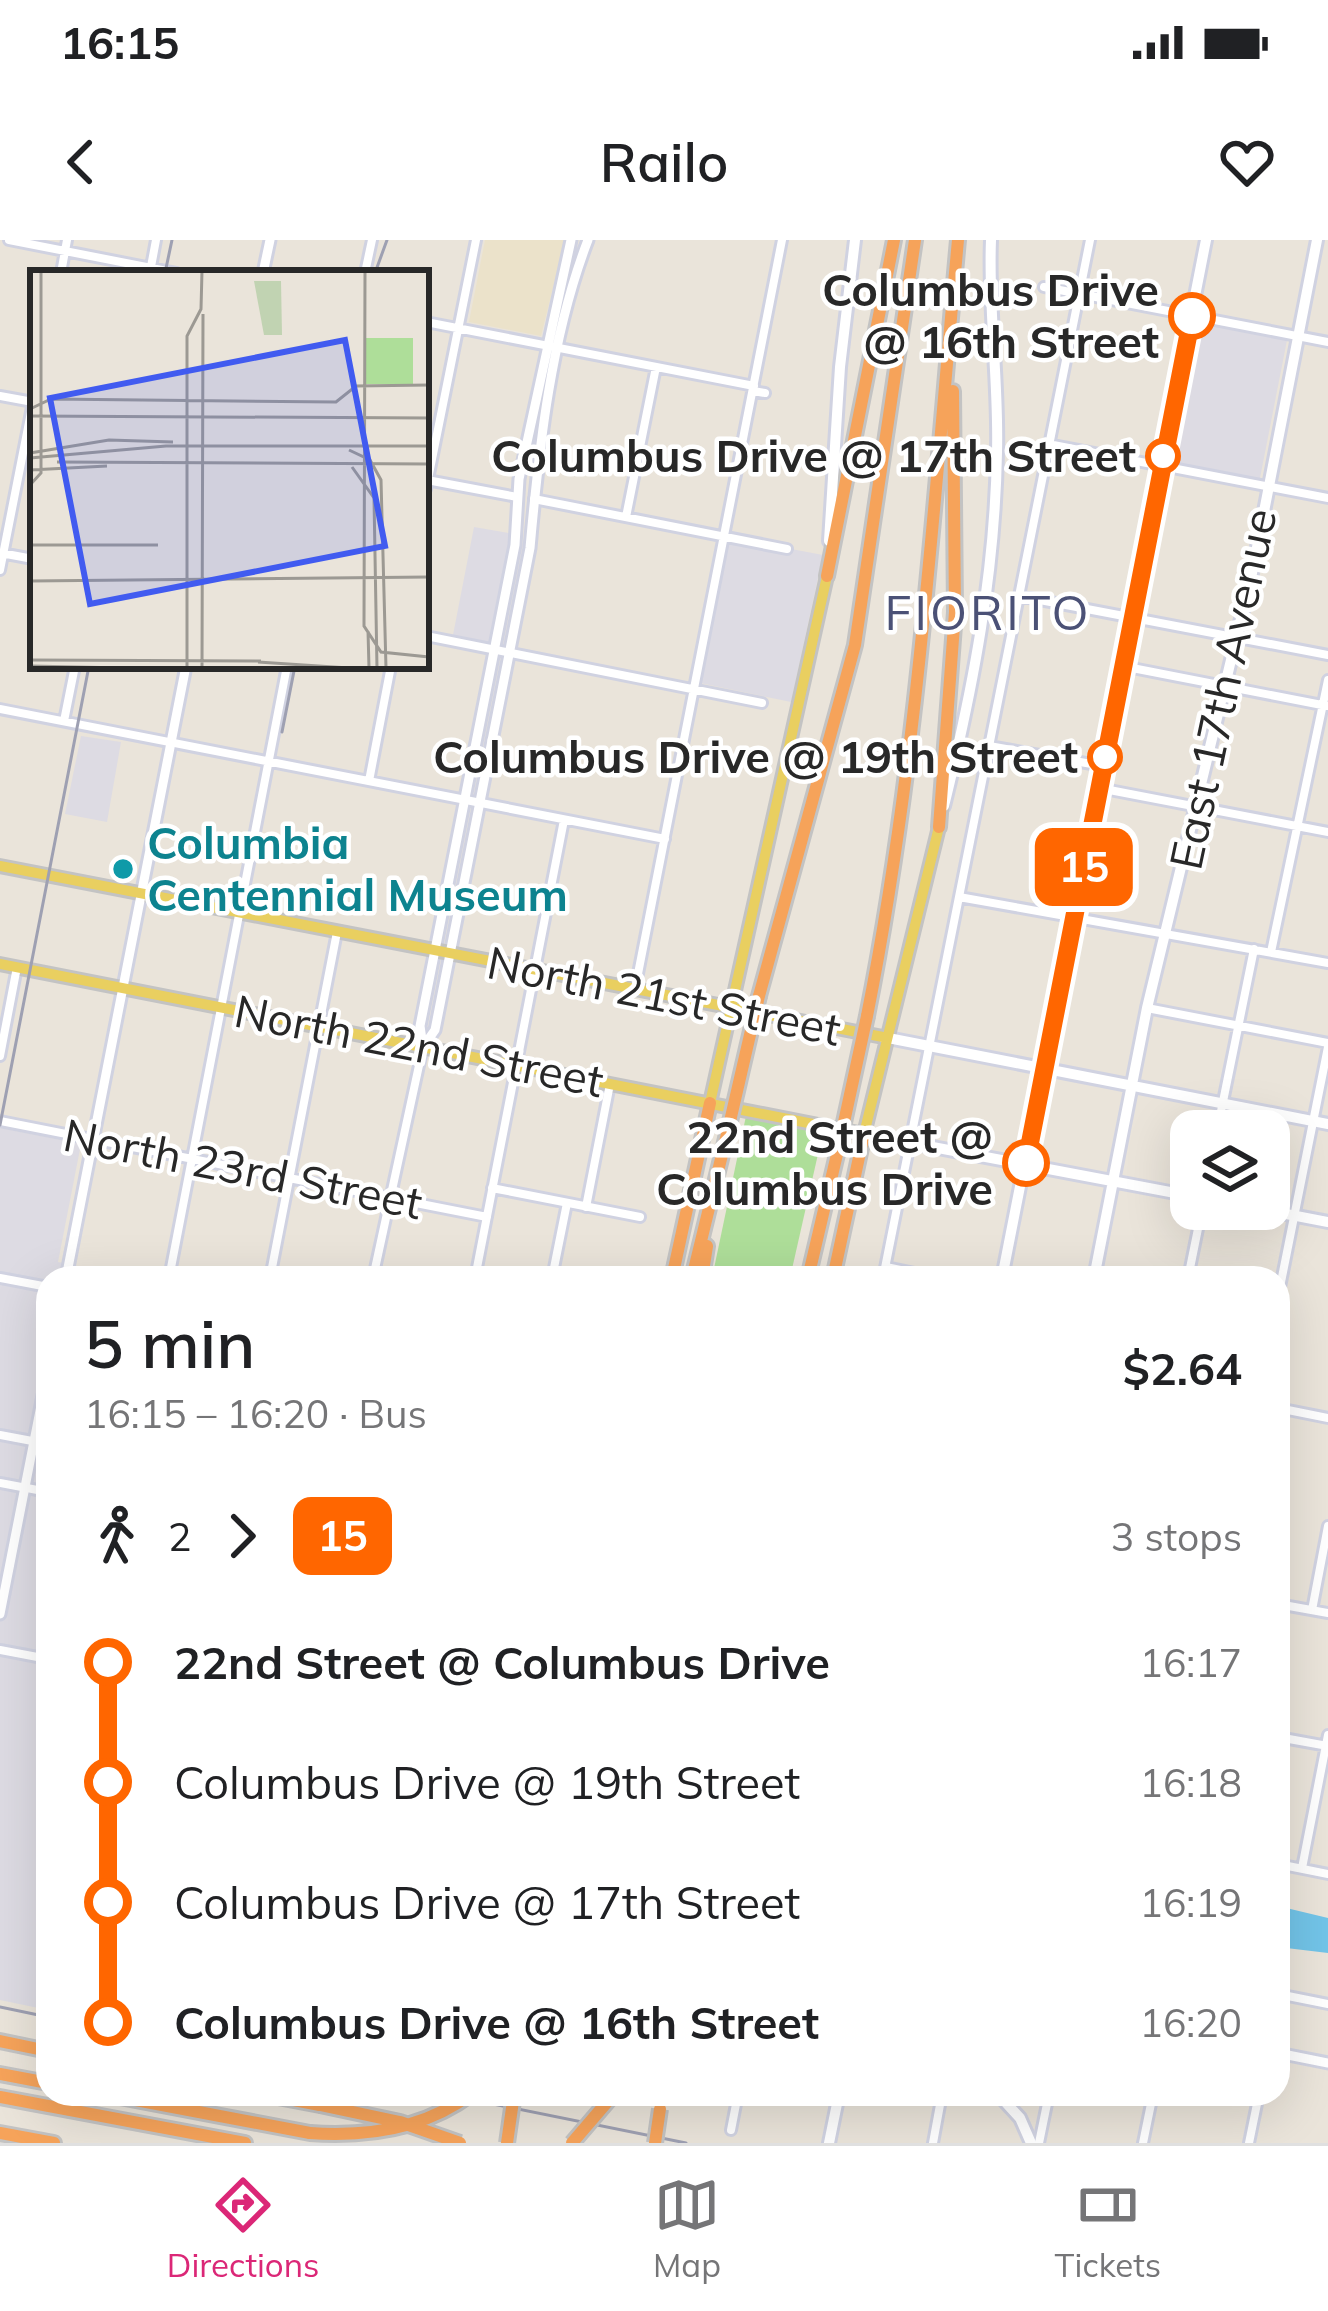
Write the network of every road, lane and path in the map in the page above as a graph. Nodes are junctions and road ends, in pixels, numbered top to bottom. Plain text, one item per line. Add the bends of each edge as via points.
1 (9, 240) edge
2 (156, 240) edge
3 (270, 240) edge
4 (372, 240) edge
5 (476, 240) edge
6 (571, 240) edge
7 (588, 240) edge
8 (782, 240) edge
9 (855, 240) edge
10 (895, 240) edge
11 (915, 240) edge
12 (958, 240) edge
13 (991, 240) edge
14 (1090, 240) edge
15 (1206, 240) edge
16 (1317, 241) edge
17 (66, 246) edge
18 (150, 270) edge
19 (264, 270) edge
20 (366, 270) edge
21 (1044, 287) dead end
22 (1079, 294) junction
23 (1192, 316) junction
24 (429, 323) edge
25 (458, 328) junction
26 (952, 329) junction
27 (1296, 336) junction
28 (1328, 342) edge
29 (546, 346) junction
30 (560, 348) junction
31 (656, 367) junction
32 (754, 387) junction
33 (766, 389) dead end
34 (0, 396) edge
35 (30, 401) edge
36 (30, 417) edge
37 (1048, 444) junction
38 (1161, 466) junction
39 (429, 473) edge
40 (429, 483) edge
41 (1268, 487) junction
42 (517, 497) junction
43 (1328, 498) edge
44 (532, 499) junction
45 (626, 517) junction
46 (724, 536) junction
47 (787, 549) dead end
48 (2, 553) edge
49 (0, 570) edge
50 (827, 576) junction
51 (1018, 596) junction
52 (1132, 617) junction
53 (429, 637) edge
54 (1238, 637) junction
55 (494, 650) junction
56 (510, 653) junction
57 (1328, 655) edge
58 (1122, 666) junction
59 (74, 669) edge
60 (185, 669) edge
61 (286, 669) edge
62 (390, 669) edge
63 (1328, 680) edge
64 (1223, 686) junction
65 (694, 689) junction
66 (762, 703) dead end
67 (1326, 706) edge
68 (0, 709) edge
69 (64, 722) junction
70 (171, 742) junction
71 (989, 746) junction
72 (269, 762) junction
73 (1103, 766) junction
74 (369, 781) junction
75 (1099, 788) junction
76 (465, 800) junction
77 (480, 803) junction
78 (1198, 807) junction
79 (565, 820) junction
80 (1298, 825) junction
81 (939, 827) junction
82 (1328, 832) edge
83 (664, 839) junction
84 (0, 866) edge
85 (142, 894) junction
86 (959, 897) junction
87 (240, 913) junction
88 (1076, 916) junction
89 (1167, 930) junction
90 (338, 932) junction
91 (1254, 949) junction
92 (435, 952) junction
93 (1271, 952) junction
94 (450, 955) junction
95 (1328, 963) edge
96 (0, 964) edge
97 (17, 967) junction
98 (535, 970) junction
99 (736, 976) junction
100 (123, 988) junction
101 (635, 989) junction
102 (688, 999) junction
103 (222, 1007) junction
104 (729, 1007) junction
105 (1148, 1008) junction
106 (1238, 1025) junction
107 (319, 1027) junction
108 (883, 1037) junction
109 (1328, 1045) edge
110 (423, 1047) junction
111 (928, 1048) junction
112 (0, 1056) edge
113 (516, 1065) junction
114 (1044, 1070) junction
115 (610, 1084) junction
116 (1132, 1087) junction
117 (710, 1103) junction
118 (1222, 1104) junction
119 (1221, 1110) edge
120 (0, 1121) edge
121 (1314, 1122) junction
122 (1328, 1124) edge
123 (863, 1133) junction
124 (93, 1139) junction
125 (910, 1140) junction
126 (192, 1159) junction
127 (720, 1162) junction
128 (1026, 1163) junction
129 (289, 1178) junction
130 (1114, 1181) junction
131 (492, 1189) junction
132 (1170, 1192) edge
133 (388, 1197) junction
134 (567, 1203) junction
135 (586, 1207) junction
136 (1290, 1215) edge
137 (487, 1216) junction
138 (1294, 1216) junction
139 (640, 1217) dead end
140 (1328, 1222) edge
141 (1198, 1230) edge
142 (68, 1266) edge
143 (171, 1266) edge
144 (271, 1266) edge
145 (375, 1266) edge
146 (477, 1266) edge
147 (555, 1266) edge
148 (675, 1266) edge
149 (695, 1266) edge
150 (704, 1266) edge
151 (811, 1266) edge
152 (835, 1266) edge
153 (886, 1266) edge
154 (1005, 1266) edge
155 (1096, 1266) edge
156 (1190, 1266) edge
157 (1284, 1266) edge
158 (0, 1278) edge
159 (36, 1286) edge
160 (1290, 1410) edge
161 (1328, 1418) edge
162 (36, 1432) edge
163 (0, 1435) edge
164 (34, 1442) junction
165 (0, 1483) edge
166 (25, 1488) junction
167 (36, 1490) edge
168 (1328, 1526) edge
169 (1290, 1606) edge
170 (1312, 1610) junction
171 (1328, 1613) edge
172 (0, 1614) edge
173 (0, 1649) edge
174 (36, 1656) edge
175 (1328, 1735) edge
176 (1290, 1739) edge
177 (1327, 1746) edge
178 (1290, 1866) edge
179 (1302, 1868) junction
180 (1328, 1874) edge
181 (1290, 1996) edge
182 (1328, 2004) edge
183 (4, 2042) edge
184 (36, 2049) edge
185 (1290, 2055) edge
186 (1328, 2063) edge
187 (0, 2074) edge
188 (36, 2082) edge
189 (0, 2097) edge
190 (36, 2104) edge
191 (48, 2106) edge
192 (172, 2106) edge
193 (321, 2106) edge
194 (449, 2106) edge
195 (512, 2106) edge
196 (604, 2106) edge
197 (661, 2106) edge
198 (736, 2106) edge
199 (837, 2106) edge
200 (940, 2106) edge
201 (1009, 2106) edge
202 (1046, 2106) edge
203 (1151, 2106) edge
204 (1257, 2106) edge
205 (731, 2130) dead end
206 (0, 2133) edge
207 (54, 2143) edge
208 (245, 2143) edge
209 (460, 2143) edge
210 (507, 2143) edge
211 (572, 2143) edge
212 (655, 2143) edge
213 (829, 2143) edge
214 (933, 2143) edge
215 (1035, 2143) edge
216 (1143, 2143) edge
217 (1249, 2143) edge

1 - 17 street
2 - 18 street
3 - 19 street
4 - 20 street
5 - 25 street
6 - 29 street
7 - 30 street
8 - 32 street
9 - 50 main road
10 - 50 highway
11 - 127 highway, bridge via 855,645
12 - 26 highway
13 - 81 main road via 993,554 982,651
14 - 22 street
15 - 23 main road
16 - 27 main road, East 17th Avenue
17 - 18 street
21 - 22 street
22 - 23 street
22 - 37 street
23 - 27 street
23 - 38 main road
24 - 25 street
25 - 29 street
25 - 39 street
26 - 81 highway via 955,612
26 - 151 highway, bridge via 904,797 867,1016
27 - 28 street
27 - 41 main road, East 17th Avenue
29 - 30 street
29 - 42 street
30 - 31 street
30 - 44 street
31 - 32 street
31 - 45 street
32 - 33 street
32 - 46 street
34 - 35 street
36 - 48 street
37 - 38 street
37 - 51 street
38 - 41 street
38 - 52 main road
40 - 42 street
41 - 43 street
41 - 54 main road, East 17th Avenue
42 - 55 street
44 - 45 street
44 - 56 street
45 - 46 street
46 - 47 street
46 - 65 street
48 - 49 street
50 - 99 main road
51 - 52 street
51 - 71 street
52 - 54 street
52 - 58 main road
53 - 55 street
54 - 57 street
54 - 64 main road, East 17th Avenue
55 - 56 street
55 - 76 street
56 - 65 street
56 - 77 street
58 - 64 street
58 - 73 main road
59 - 69 street
60 - 70 street
61 - 72 street
62 - 74 street
63 - 67 street
64 - 67 street
64 - 78 main road, East 17th Avenue
65 - 66 street
65 - 83 street
67 - 80 street
68 - 69 street
69 - 70 street
70 - 72 street
70 - 85 street
71 - 73 street
71 - 86 street
72 - 74 street
72 - 87 street
73 - 75 main road
74 - 76 street
75 - 78 street
75 - 88 main road
76 - 77 street
76 - 92 street
77 - 79 street
77 - 94 street
78 - 80 street
78 - 89 main road, East 17th Avenue
79 - 83 street
79 - 98 street
80 - 82 street
80 - 93 street
81 - 108 main road
83 - 101 street
84 - 85 main road, North 21st Street
85 - 87 main road, North 21st Street
85 - 100 street
86 - 88 street
86 - 111 street
87 - 90 main road, North 21st Street
87 - 103 street
88 - 89 street
88 - 114 main road
89 - 91 street
89 - 105 main road, East 17th Avenue
90 - 92 main road, North 21st Street
90 - 107 street
91 - 93 street
91 - 106 street
92 - 94 main road, North 21st Street
92 - 110 street
93 - 95 street
94 - 98 main road, North 21st Street
94 - 110 street via 435,1030
96 - 97 main road, North 22nd Street
97 - 100 main road, North 22nd Street
97 - 112 street
98 - 101 main road, North 21st Street
98 - 113 street
99 - 102 main road via 720,995
99 - 104 main road
100 - 103 main road, North 22nd Street
100 - 124 street
101 - 102 main road, North 21st Street
102 - 104 main road, North 21st Street
103 - 107 main road, North 22nd Street
103 - 126 street
104 - 108 main road, North 21st Street
104 - 117 main road
105 - 106 street
105 - 116 main road, East 17th Avenue
106 - 109 street
106 - 118 street
107 - 110 main road, North 22nd Street
107 - 129 street
108 - 111 main road, North 21st Street
108 - 123 main road
109 - 121 street
110 - 113 main road, North 22nd Street
110 - 133 street
111 - 114 main road, North 21st Street
111 - 125 street
113 - 115 main road, North 22nd Street
113 - 131 street
114 - 116 main road, North 21st Street
114 - 128 main road
115 - 117 main road, North 22nd Street
115 - 135 street
116 - 118 main road, North 21st Street
116 - 130 main road, East 17th Avenue
117 - 123 main road, North 22nd Street
117 - 148 highway
118 - 119 street
118 - 121 main road, North 21st Street
120 - 124 street, North 23rd Street
121 - 122 main road, North 21st Street
121 - 138 street
123 - 125 main road, North 22nd Street
123 - 152 highway
124 - 126 street, North 23rd Street
124 - 142 street
125 - 128 main road, North 22nd Street
125 - 153 street
126 - 129 street, North 23rd Street
126 - 143 street
127 - 149 highway
127 - 150 highway
128 - 130 main road, North 22nd Street
128 - 154 main road
129 - 133 street, North 23rd Street
129 - 144 street
130 - 132 main road, North 22nd Street
130 - 155 main road, East 17th Avenue
131 - 134 street, North 23rd Street
131 - 137 street
133 - 137 street, North 23rd Street
133 - 145 street
134 - 135 street, North 23rd Street
134 - 147 street
135 - 139 street, North 23rd Street
136 - 138 main road
137 - 146 street
138 - 140 main road
138 - 157 street
141 - 156 street
158 - 159 street
160 - 161 street
162 - 164 street
163 - 164 street
164 - 166 street
165 - 166 street
166 - 167 street
166 - 172 street
168 - 170 street
169 - 170 street
170 - 171 street
173 - 174 street
175 - 177 street
176 - 177 street
177 - 179 street
178 - 179 street
179 - 180 street
181 - 182 street
183 - 184 highway
185 - 186 street
187 - 188 highway
189 - 190 highway
191 - 208 highway
192 - 194 highway, bridge via 338,2135 417,2123
193 - 209 highway, bridge
195 - 210 highway, bridge
196 - 211 highway, bridge
197 - 212 highway, bridge
198 - 205 street
199 - 213 main road
200 - 214 street
201 - 215 main road
202 - 215 street
203 - 216 street
204 - 217 street
206 - 207 highway

